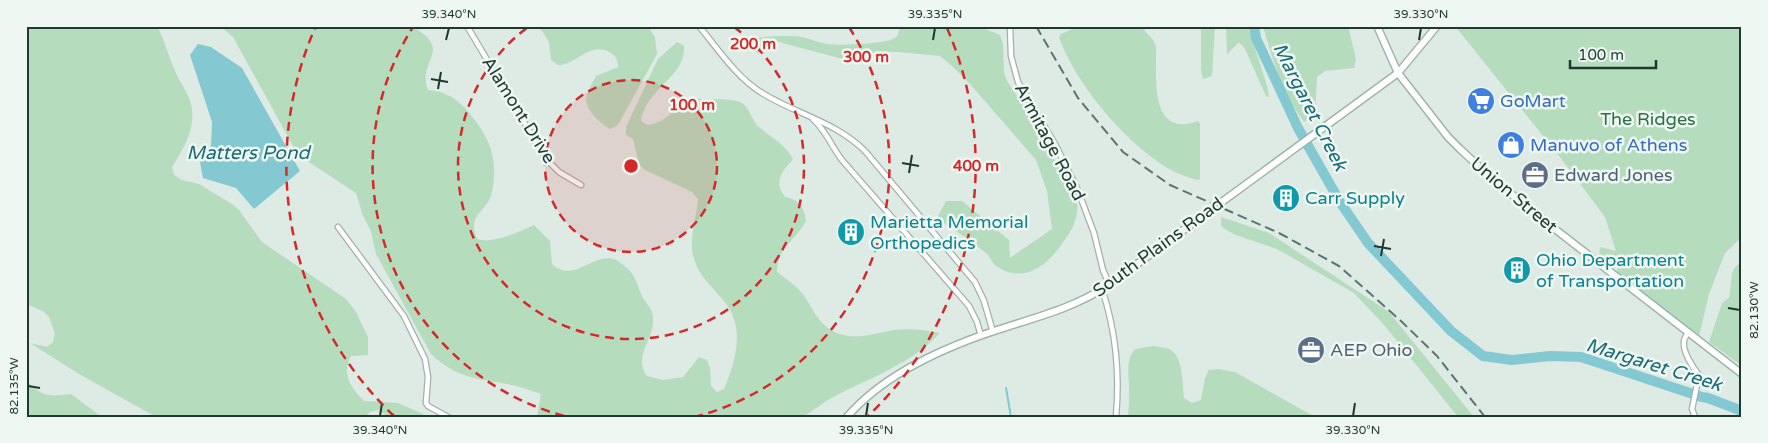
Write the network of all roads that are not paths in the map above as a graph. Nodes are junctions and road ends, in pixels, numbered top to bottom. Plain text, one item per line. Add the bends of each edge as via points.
1 (467, 26) edge
2 (699, 26) edge
3 (1010, 26) edge
4 (1377, 26) edge
5 (1437, 26) edge
6 (1398, 72) junction
7 (810, 117) junction
8 (581, 185) dead end
9 (338, 227) dead end
10 (1109, 284) junction
11 (1102, 289) junction
12 (993, 332) junction
13 (1688, 333) junction
14 (981, 336) junction
15 (1742, 374) edge
16 (448, 417) edge
17 (848, 417) edge
18 (1116, 417) edge
19 (1695, 417) edge

1 - 8 street, Alamont Drive via 546,158 559,172
2 - 7 street via 755,89
3 - 10 street, Armitage Road via 1011,56 1018,82 1077,188
4 - 6 main road, Union Street
5 - 6 main road, South Plains Road
6 - 10 main road, South Plains Road
6 - 13 main road, Union Street via 1448,137 1484,172
7 - 12 street via 850,138 880,168 975,282
7 - 14 street via 824,130 847,166 969,306
9 - 16 street via 404,316 425,359 428,377 426,403
10 - 11 main road, South Plains Road
11 - 12 main road, South Plains Road via 1078,303
11 - 18 street via 1116,347
12 - 14 main road, South Plains Road
13 - 15 main road, Union Street
13 - 19 street via 1684,348 1699,375 1692,409
14 - 17 main road, South Plains Road via 885,382

